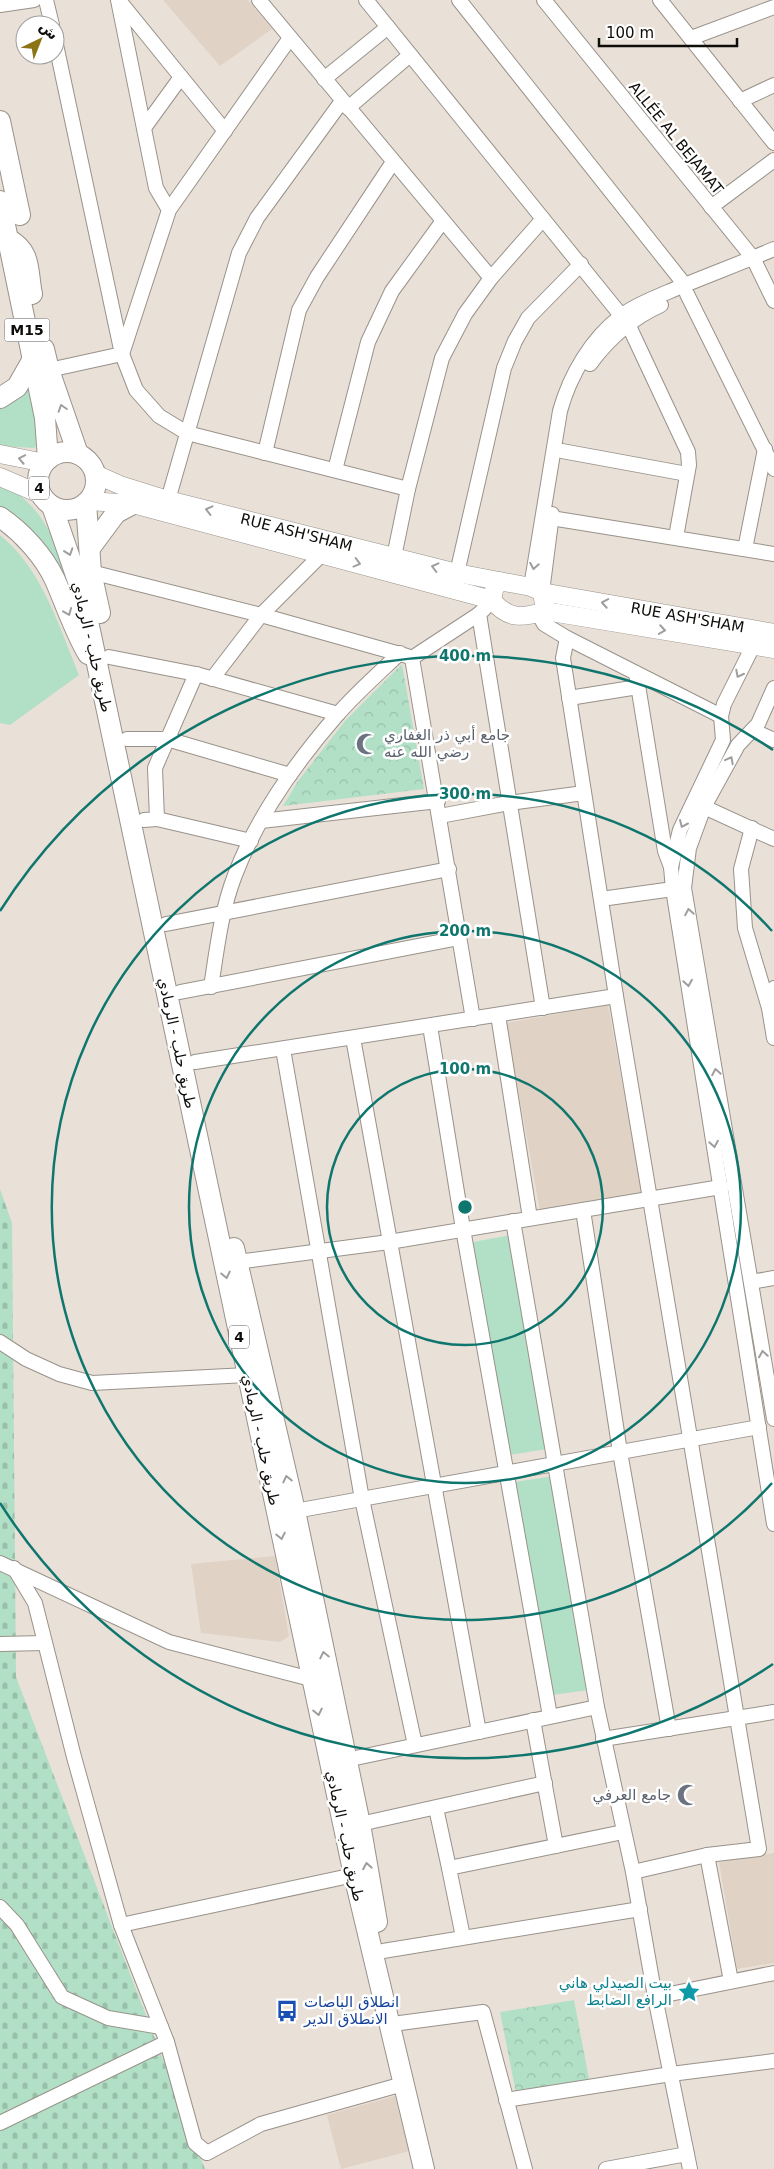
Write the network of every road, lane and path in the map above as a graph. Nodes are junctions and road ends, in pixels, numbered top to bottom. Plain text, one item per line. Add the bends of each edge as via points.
1 (34, 0) edge
2 (46, 0) edge
3 (118, 0) edge
4 (259, 0) edge
5 (460, 0) edge
6 (544, 0) edge
7 (660, 0) edge
8 (368, 1) edge
9 (0, 5) edge
10 (774, 7) edge
11 (50, 15) edge
12 (388, 28) junction
13 (290, 38) junction
14 (690, 38) junction
15 (410, 55) junction
16 (60, 65) edge
17 (181, 77) junction
18 (324, 79) junction
19 (774, 85) edge
20 (740, 101) junction
21 (345, 104) junction
22 (0, 121) edge
23 (144, 128) junction
24 (225, 131) junction
25 (774, 144) edge
26 (774, 160) edge
27 (393, 162) junction
28 (6, 181) edge
29 (0, 201) edge
30 (711, 207) junction
31 (169, 210) junction
32 (20, 215) dead end
33 (543, 219) junction
34 (442, 222) junction
35 (774, 249) edge
36 (753, 258) junction
37 (580, 264) junction
38 (491, 278) junction
39 (686, 289) junction
40 (774, 301) edge
41 (625, 320) junction
42 (122, 354) junction
43 (41, 365) junction
44 (0, 398) edge
45 (187, 433) junction
46 (765, 449) junction
47 (562, 451) junction
48 (265, 453) junction
49 (0, 454) edge
50 (78, 454) junction
51 (46, 461) junction
52 (774, 469) edge
53 (335, 470) junction
54 (95, 474) junction
55 (687, 474) junction
56 (0, 476) edge
57 (408, 489) junction
58 (47, 500) junction
59 (168, 500) junction
60 (87, 502) junction
61 (133, 504) junction
62 (0, 517) edge
63 (551, 518) junction
64 (676, 537) junction
65 (90, 548) junction
66 (745, 549) junction
67 (322, 554) junction
68 (774, 554) edge
69 (394, 557) junction
70 (91, 572) junction
71 (457, 572) junction
72 (500, 581) junction
73 (536, 590) junction
74 (492, 600) junction
75 (542, 612) junction
76 (479, 614) junction
77 (261, 615) junction
78 (763, 636) edge
79 (567, 638) junction
80 (774, 649) edge
81 (406, 655) junction
82 (104, 665) junction
83 (636, 673) junction
84 (196, 674) junction
85 (212, 679) junction
86 (638, 687) junction
87 (774, 688) edge
88 (569, 698) junction
89 (338, 714) junction
90 (722, 722) junction
91 (749, 734) junction
92 (126, 739) junction
93 (167, 740) junction
94 (774, 740) edge
95 (290, 775) junction
96 (584, 793) junction
97 (438, 801) junction
98 (509, 803) junction
99 (704, 807) junction
100 (440, 816) junction
101 (150, 819) junction
102 (261, 821) junction
103 (752, 828) junction
104 (774, 839) edge
105 (251, 841) junction
106 (672, 867) junction
107 (448, 869) junction
108 (673, 888) junction
109 (601, 899) junction
110 (223, 912) junction
111 (166, 924) junction
112 (459, 938) junction
113 (211, 987) junction
114 (774, 988) edge
115 (180, 992) junction
116 (616, 996) junction
117 (543, 1008) junction
118 (769, 1008) junction
119 (498, 1015) junction
120 (473, 1019) junction
121 (430, 1026) junction
122 (353, 1038) junction
123 (774, 1038) edge
124 (284, 1049) junction
125 (195, 1062) junction
126 (721, 1187) junction
127 (650, 1198) junction
128 (583, 1210) junction
129 (530, 1218) junction
130 (513, 1221) junction
131 (463, 1229) junction
132 (390, 1242) junction
133 (318, 1251) junction
134 (237, 1262) junction
135 (774, 1278) edge
136 (752, 1282) junction
137 (0, 1342) edge
138 (247, 1375) junction
139 (774, 1419) edge
140 (759, 1427) junction
141 (689, 1440) junction
142 (620, 1452) junction
143 (555, 1464) junction
144 (506, 1473) junction
145 (434, 1486) junction
146 (362, 1499) junction
147 (295, 1512) junction
148 (774, 1524) edge
149 (0, 1563) edge
150 (14, 1568) junction
151 (45, 1643) junction
152 (0, 1644) edge
153 (311, 1679) junction
154 (597, 1707) junction
155 (774, 1712) edge
156 (550, 1716) junction
157 (738, 1718) junction
158 (533, 1720) junction
159 (669, 1729) junction
160 (479, 1732) junction
161 (603, 1739) junction
162 (415, 1745) junction
163 (346, 1760) junction
164 (545, 1784) junction
165 (436, 1808) junction
166 (360, 1824) junction
167 (623, 1832) junction
168 (556, 1846) junction
169 (708, 1855) junction
170 (449, 1868) junction
171 (633, 1872) junction
172 (354, 1876) junction
173 (0, 1907) edge
174 (640, 1909) junction
175 (121, 1925) junction
176 (463, 1937) junction
177 (383, 1951) junction
178 (774, 1973) edge
179 (731, 1981) junction
180 (655, 1996) junction
181 (400, 2023) junction
182 (161, 2027) junction
183 (167, 2042) junction
184 (774, 2061) edge
185 (671, 2074) junction
186 (403, 2084) junction
187 (506, 2100) junction
188 (0, 2123) edge
189 (687, 2154) junction
190 (424, 2169) edge
191 (437, 2169) edge
192 (525, 2169) edge
193 (606, 2169) edge
194 (690, 2169) edge

1 - 9 street
2 - 11 street
3 - 17 street
3 - 23 street
4 - 13 street
5 - 39 street
6 - 30 street, ALLÉE AL BEJAMAT
7 - 14 street
8 - 12 street
10 - 14 street
12 - 15 street
12 - 18 street
13 - 18 street
13 - 24 street
14 - 20 street
15 - 21 street
15 - 33 street
16 - 42 street
17 - 23 street
17 - 24 street
18 - 21 street
19 - 20 street
20 - 25 street
21 - 27 street
21 - 45 street via 256,218 239,253
22 - 28 highway
23 - 31 street via 156,188
24 - 31 street
26 - 30 street
27 - 34 street
27 - 48 street via 317,277 300,310
28 - 32 highway
29 - 43 highway, M15 via 8,239 23,251 28,260
30 - 36 street, ALLÉE AL BEJAMAT
31 - 42 street
33 - 37 street
33 - 38 street
34 - 38 street
34 - 53 street via 392,291 368,342
35 - 36 street
36 - 39 street via 728,275
36 - 40 street, ALLÉE AL BEJAMAT
37 - 41 street
37 - 71 street via 528,318 504,368
38 - 57 street via 465,314 442,358
39 - 41 street via 639,305
39 - 46 street
41 - 47 street via 580,381 568,412
41 - 55 street via 687,446
41 -> 73 street via 600,336 581,362 564,398
42 - 43 street
42 - 45 street via 136,390 159,416
43 - 44 highway
50 -> 43 highway, M15
43 - 51 highway, M15
45 - 48 street
45 - 59 street
46 - 52 street
46 - 66 street
47 - 55 street
47 - 63 street
48 - 53 street
51 -> 49 main road
50 - 51 highway, 4 via 58,454
50 - 54 highway via 92,466
51 - 58 highway, 4 via 38,478
53 - 57 street
54 - 59 main road, RUE ASH'SHAM
54 - 60 highway, 4 via 94,493
55 - 64 street
56 - 58 main road
57 - 69 street
58 - 60 highway, 4 via 69,510
58 -> 82 highway, طريق حلب - الرمادي / 4 via 82,593
69 -> 59 main road, RUE ASH'SHAM
60 - 61 main road, RUE ASH'SHAM
60 - 65 highway, طريق حلب - الرمادي / 4
61 - 65 highway via 116,513
61 - 67 main road, RUE ASH'SHAM
62 -> 82 highway via 37,550 54,578 78,636
63 - 64 street
63 - 73 street
64 - 66 street
65 - 70 highway, طريق حلب - الرمادي / 4
66 - 68 street
67 -> 74 main road, RUE ASH'SHAM
67 - 77 street
71 -> 69 main road, RUE ASH'SHAM
70 - 77 street
70 - 82 highway, طريق حلب - الرمادي / 4
71 - 72 main road, RUE ASH'SHAM
72 - 73 main road, RUE ASH'SHAM
72 - 74 main road
73 - 75 main road
78 -> 73 main road, RUE ASH'SHAM
74 - 75 main road, RUE ASH'SHAM via 505,612 519,616
74 - 76 street
75 -> 78 main road, RUE ASH'SHAM
75 - 79 street via 544,624
76 - 81 street
76 - 98 street
77 - 81 street
77 - 85 street
78 - 80 main road, RUE ASH'SHAM
78 -> 90 street via 724,704
79 - 83 street
79 - 88 street via 563,658
81 - 89 street
81 - 97 street
82 - 84 street
82 - 92 highway, طريق حلب - الرمادي / 4
82 -> 138 highway, طريق حلب - الرمادي / 4
83 - 86 street
83 - 90 street
84 - 85 street
84 - 93 street
85 - 89 street
86 - 88 street
86 - 106 street via 665,851
87 - 91 street
88 - 96 street
89 - 95 street
90 - 91 street
90 -> 106 street via 722,740 680,830
91 - 94 street
99 -> 91 street via 738,745
92 - 93 street
92 - 101 highway, طريق حلب - الرمادي / 4
93 - 95 street
93 - 101 street via 155,768
95 - 102 street
96 - 98 street
96 - 109 street
97 - 100 street
97 - 102 street
98 - 100 street
98 - 117 street
99 - 103 street
136 -> 99 street via 684,888 689,848
100 - 107 street
101 - 105 street
101 - 111 highway, طريق حلب - الرمادي / 4
102 - 105 street
103 - 104 street
103 - 118 street via 741,869 745,928
105 - 110 street
106 - 108 street
107 - 110 street
107 - 112 street
108 - 109 street
108 -> 126 street
109 - 116 street
110 - 111 street
110 - 113 street
111 - 115 highway, طريق حلب - الرمادي / 4
112 - 113 street
112 - 120 street
113 - 115 street
114 - 118 street
115 - 125 highway, طريق حلب - الرمادي / 4
116 - 117 street
116 - 127 street
117 - 119 street
118 - 123 street
119 - 120 street
119 - 129 street
120 - 121 street
121 - 122 street
121 - 131 street
122 - 124 street
122 - 132 street
124 - 125 street
124 - 133 street
125 - 134 highway, طريق حلب - الرمادي / 4
126 - 127 street
126 - 140 street
127 - 128 street
127 - 141 street
128 - 129 street
128 - 142 street
129 - 130 street
130 - 131 street
130 - 143 street
131 - 132 street
131 - 144 street
132 - 133 street
132 - 145 street
133 - 134 street
133 - 146 street
147 -> 134 highway, طريق حلب - الرمادي / 4
135 - 136 street
139 -> 136 street
137 - 138 street via 26,1359 92,1383
138 -> 153 highway, طريق حلب - الرمادي / 4
140 - 141 street
140 - 148 street
141 - 142 street
141 - 157 street
142 - 143 street
142 - 159 street
143 - 144 street
143 - 154 street
144 - 145 street
144 - 156 street
145 - 146 street
145 - 160 street
146 - 147 street
146 - 162 street
163 -> 147 highway, طريق حلب - الرمادي / 4
149 - 150 street
150 - 151 street via 35,1603
150 - 153 street via 169,1642
151 - 152 street
151 - 175 street
153 -> 172 highway, طريق حلب - الرمادي / 4
154 - 156 street
154 - 161 street
155 - 157 street
156 - 158 street
157 - 159 street
157 - 169 street via 759,1849
158 - 160 street
158 - 164 street
159 - 161 street
160 - 162 street
161 - 167 street
162 - 163 street
163 - 166 highway, طريق حلب - الرمادي / 4
164 - 165 street
164 - 168 street
165 - 166 street
165 - 170 street
177 -> 166 highway, طريق حلب - الرمادي / 4
167 - 168 street
167 - 171 street
168 - 170 street
169 - 171 street
169 - 179 street
170 - 176 street
171 - 174 street
172 - 175 street
172 - 186 highway, طريق حلب - الرمادي / 4
173 - 182 street via 17,1925 62,1997 108,2018
174 - 176 street
174 - 180 street
175 - 182 street
176 - 177 street
177 - 181 highway, طريق حلب - الرمادي / 4
178 - 179 street
179 - 180 street
180 - 185 street
181 - 187 street via 483,2012
181 - 191 highway, طريق حلب - الرمادي / 4
182 - 183 street
183 - 186 street via 195,2143 207,2153 261,2124
183 - 188 street
184 - 185 street
185 - 187 street
185 - 189 street
186 - 190 highway, طريق حلب - الرمادي / 4
187 - 192 street
189 - 193 street
189 - 194 street

